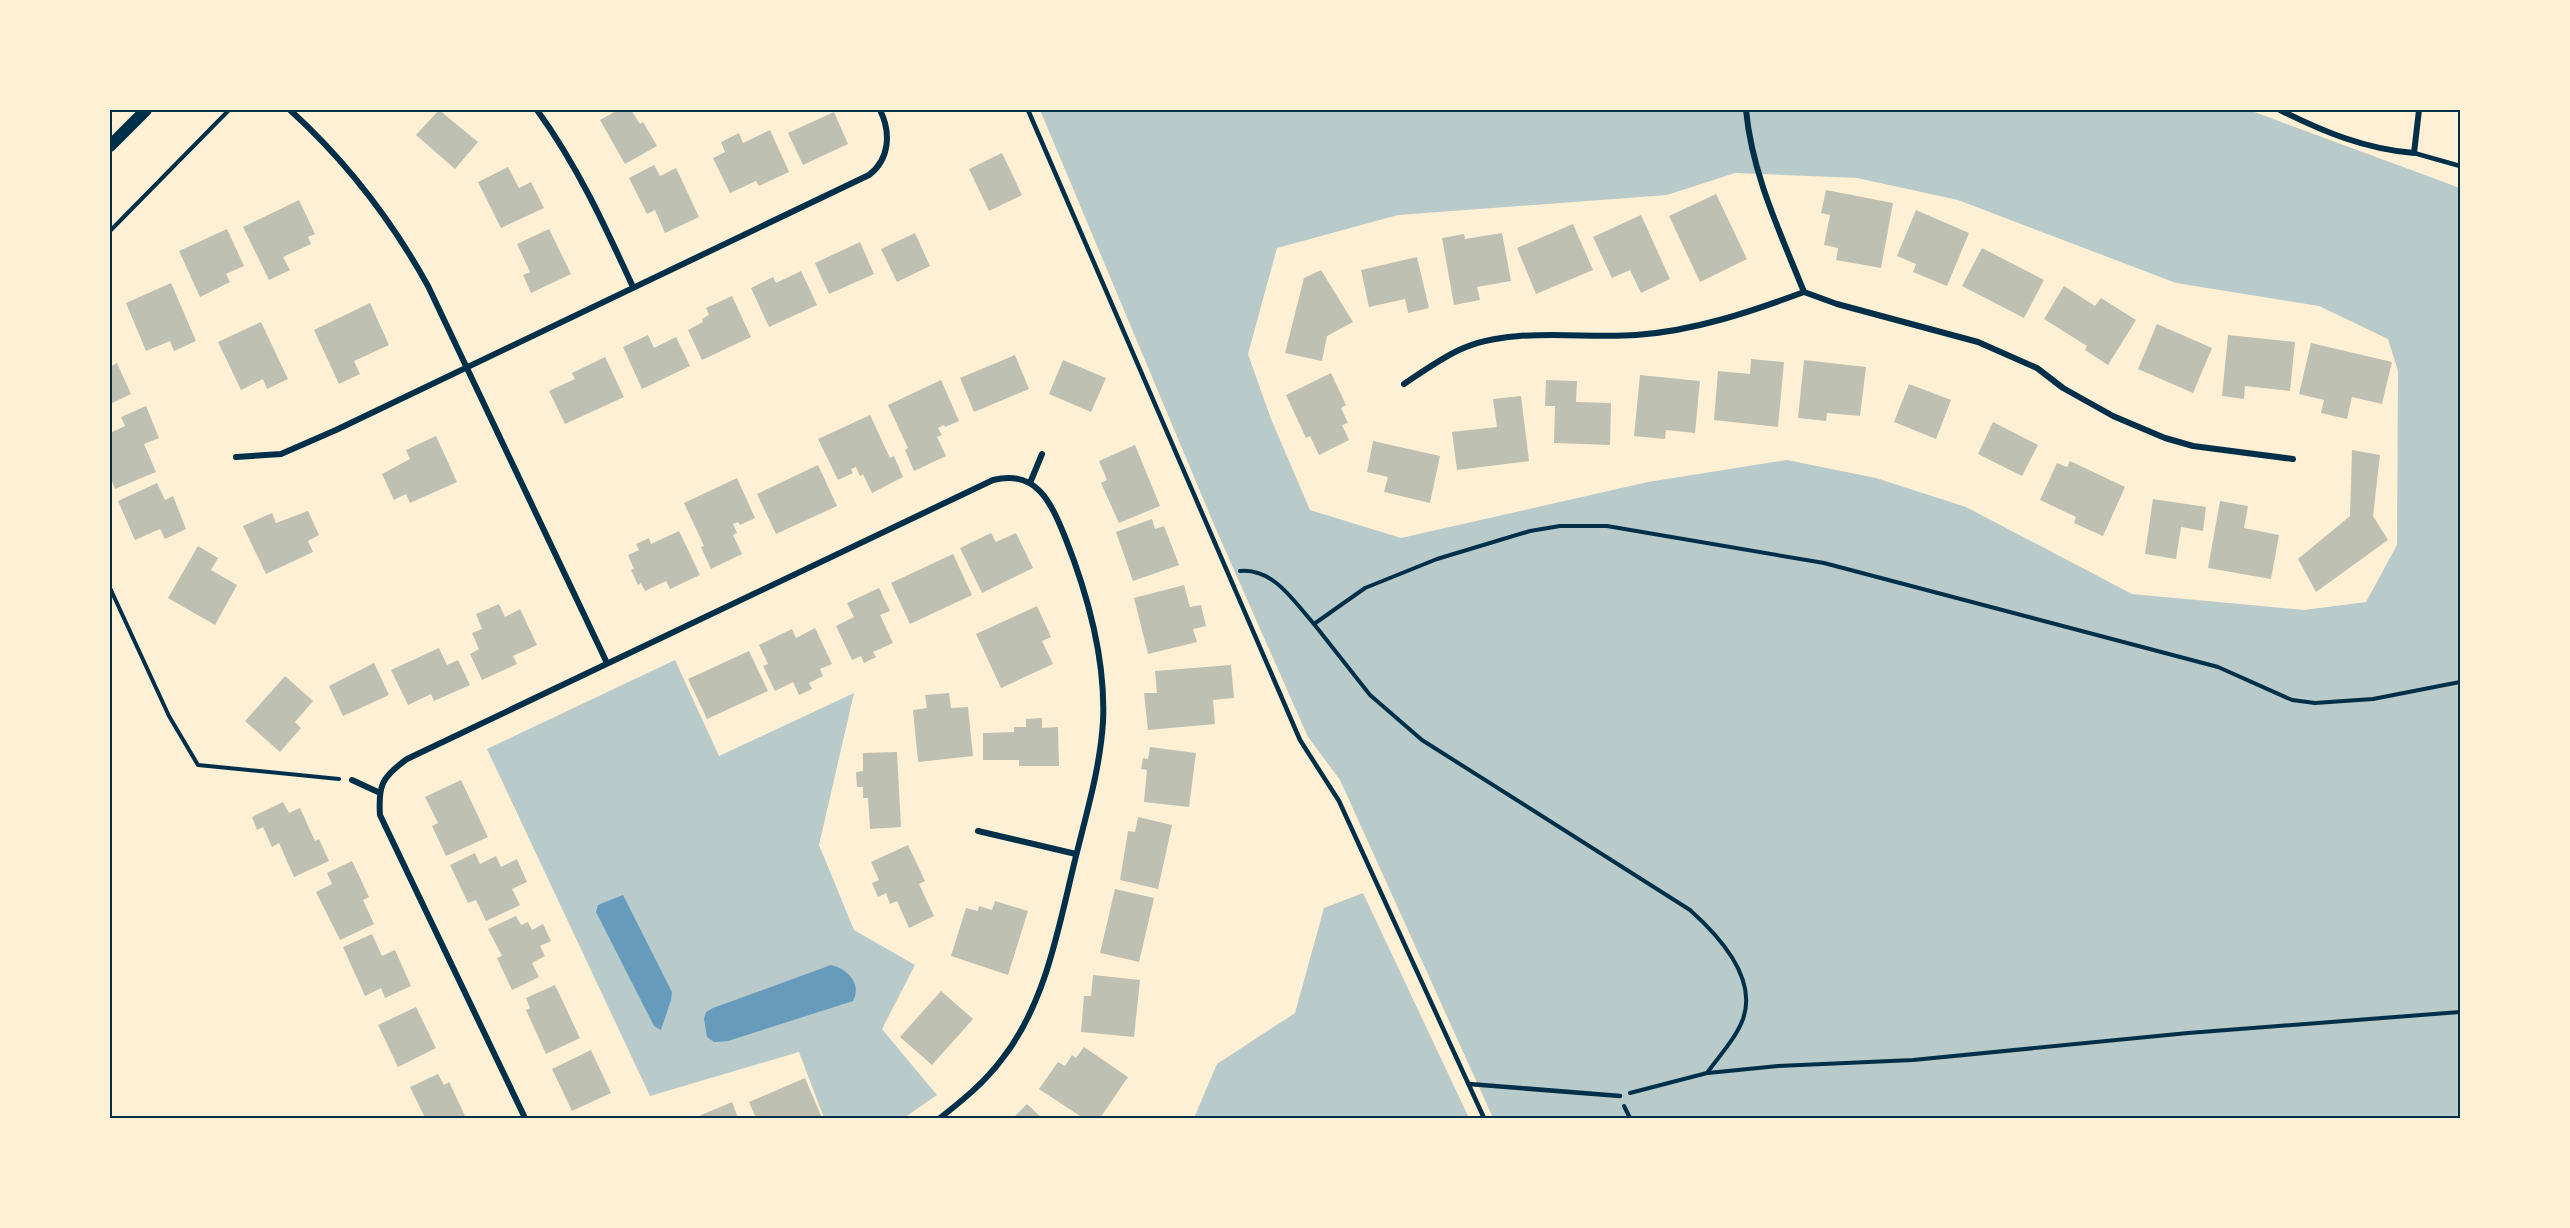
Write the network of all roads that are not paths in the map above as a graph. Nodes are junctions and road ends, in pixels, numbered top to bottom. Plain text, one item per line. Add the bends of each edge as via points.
1 (146, 110) edge
2 (290, 110) edge
3 (537, 110) edge
4 (880, 110) edge
5 (1029, 110) edge
6 (1746, 110) edge
7 (2280, 110) edge
8 (2419, 110) edge
9 (110, 146) edge
10 (2414, 153) junction
11 (2460, 166) edge
12 (633, 287) junction
13 (1804, 292) junction
14 (466, 367) junction
15 (1404, 384) dead end
16 (1042, 454) dead end
17 (236, 457) dead end
18 (2293, 459) dead end
19 (1030, 483) junction
20 (607, 663) junction
21 (352, 780) road end
22 (378, 792) junction
23 (978, 831) dead end
24 (1076, 854) junction
25 (1469, 1084) junction
26 (1620, 1096) road end
27 (525, 1119) edge
28 (940, 1119) edge
29 (1484, 1119) edge

1 - 9 main road
2 - 14 street via 324,140 392,225 428,286
3 - 12 street via 575,168
4 - 12 street via 888,132 879,168
5 - 25 lane via 1300,740 1339,801
6 - 13 street via 1752,156
7 - 10 street via 2345,139 2383,150
8 - 10 street
10 - 11 lane
12 - 14 street
13 - 15 street via 1751,312 1668,331 1511,337 1484,342 1460,349
13 - 18 street via 1978,342 2037,368 2063,388 2113,416 2165,438 2193,447
14 - 17 street via 281,454
14 - 20 street
16 - 19 street
19 - 20 street via 1005,477 993,480
19 - 24 street via 1047,499 1078,569 1094,627 1099,666 1103,721 1098,769
20 - 22 street via 407,759 383,780
21 - 22 street
22 - 27 street via 380,815
23 - 24 street
24 - 28 street via 1054,949 1020,1031 985,1079
25 - 26 lane
25 - 29 lane

